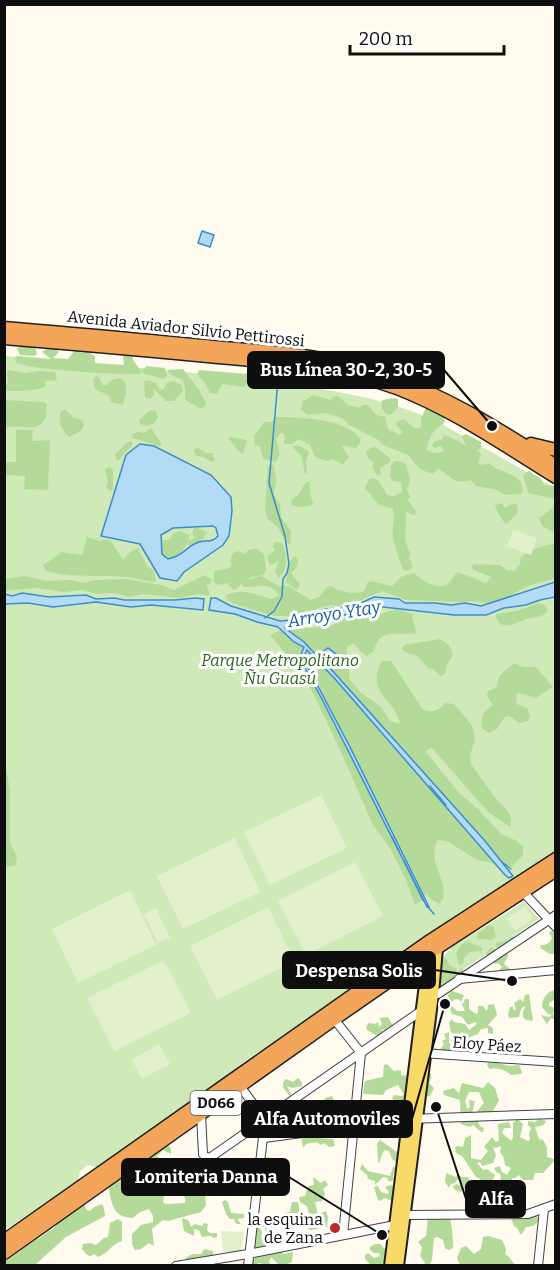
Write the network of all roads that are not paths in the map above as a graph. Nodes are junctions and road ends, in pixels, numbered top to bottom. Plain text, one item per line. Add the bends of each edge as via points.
1 (4, 328) edge
2 (4, 338) edge
3 (508, 434) junction
4 (555, 450) edge
5 (555, 467) edge
6 (555, 859) edge
7 (555, 870) edge
8 (524, 892) junction
9 (552, 917) edge
10 (466, 918) junction
11 (555, 927) edge
12 (433, 951) junction
13 (408, 968) junction
14 (555, 970) edge
15 (426, 975) junction
16 (458, 979) junction
17 (428, 992) junction
18 (421, 1011) junction
19 (334, 1019) junction
20 (361, 1053) junction
21 (420, 1053) junction
22 (555, 1062) edge
23 (240, 1086) junction
24 (201, 1114) junction
25 (555, 1114) edge
26 (412, 1119) junction
27 (265, 1120) junction
28 (354, 1126) junction
29 (264, 1138) junction
30 (555, 1204) edge
31 (544, 1209) junction
32 (404, 1215) junction
33 (395, 1225) junction
34 (343, 1235) junction
35 (4, 1241) edge
36 (4, 1253) edge
37 (248, 1254) junction
38 (177, 1265) edge
39 (248, 1266) edge
40 (390, 1266) edge
41 (398, 1266) edge
42 (538, 1266) edge

1 - 3 highway, Avenida Aviador Silvio Pettirossi via 291,354 342,363 414,386
2 - 5 highway, Avenida Aviador Silvio Pettirossi via 328,369 426,400 539,463
3 - 4 highway
3 - 5 highway, Avenida Aviador Silvio Pettirossi
6 - 10 highway, D066
7 - 8 highway, D066
8 - 9 street
8 - 12 highway, D066
9 - 11 street
9 - 16 street
10 - 12 highway via 460,927 430,945
10 - 35 highway, D066
12 - 13 highway, D066
12 - 15 main road
12 - 17 main road
13 - 15 highway via 421,968
13 - 19 highway, D066
14 - 16 street
15 - 17 main road
16 - 17 street via 438,994
17 - 18 main road
17 - 21 main road
18 - 20 street
18 - 21 main road
19 - 20 street
19 - 23 highway, D066
20 - 27 street
20 - 28 street
21 - 22 street, Eloy Páez
21 - 26 main road
23 - 24 highway, D066
23 - 27 street
24 - 27 street via 206,1158
24 - 36 highway, D066
25 - 26 street
26 - 28 street
26 - 32 main road
26 - 33 main road
27 - 29 street
28 - 29 street
28 - 34 street
29 - 37 street
30 - 31 street
31 - 32 street via 522,1214
31 - 42 street
32 - 33 street
32 - 41 main road
33 - 34 street
33 - 40 main road
34 - 37 street
37 - 38 street
37 - 39 street

